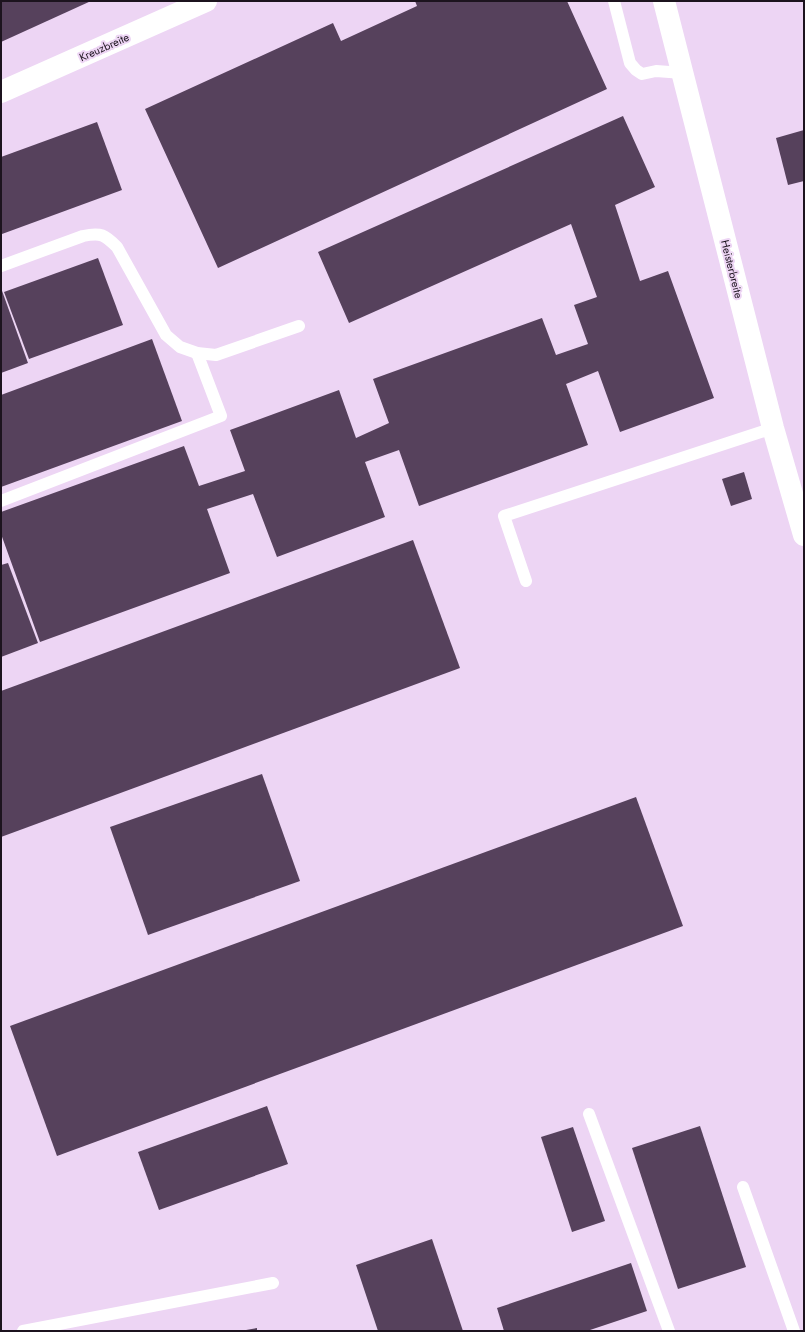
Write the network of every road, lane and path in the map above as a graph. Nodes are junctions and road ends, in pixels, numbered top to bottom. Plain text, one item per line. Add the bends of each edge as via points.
1 (206, 1) edge
2 (614, 1) edge
3 (664, 1) edge
4 (683, 73) junction
5 (1, 92) edge
6 (1, 266) edge
7 (299, 326) dead end
8 (197, 353) junction
9 (773, 428) junction
10 (1, 501) edge
11 (804, 535) edge
12 (526, 581) dead end
13 (589, 1114) dead end
14 (743, 1187) dead end
15 (273, 1283) dead end
16 (23, 1331) edge
17 (670, 1331) edge
18 (794, 1331) edge

1 - 5 street, Kreuzbreite
2 - 4 lane via 630,64 642,74 656,71
3 - 4 street, Heisterbreite
4 - 9 street, Heisterbreite
6 - 8 lane via 83,236 96,233 107,237 117,247 166,334 180,347
7 - 8 lane via 216,355
8 - 10 lane via 221,416
9 - 11 street, Heisterbreite
9 - 12 lane via 504,516
13 - 17 lane
14 - 18 lane
15 - 16 lane

